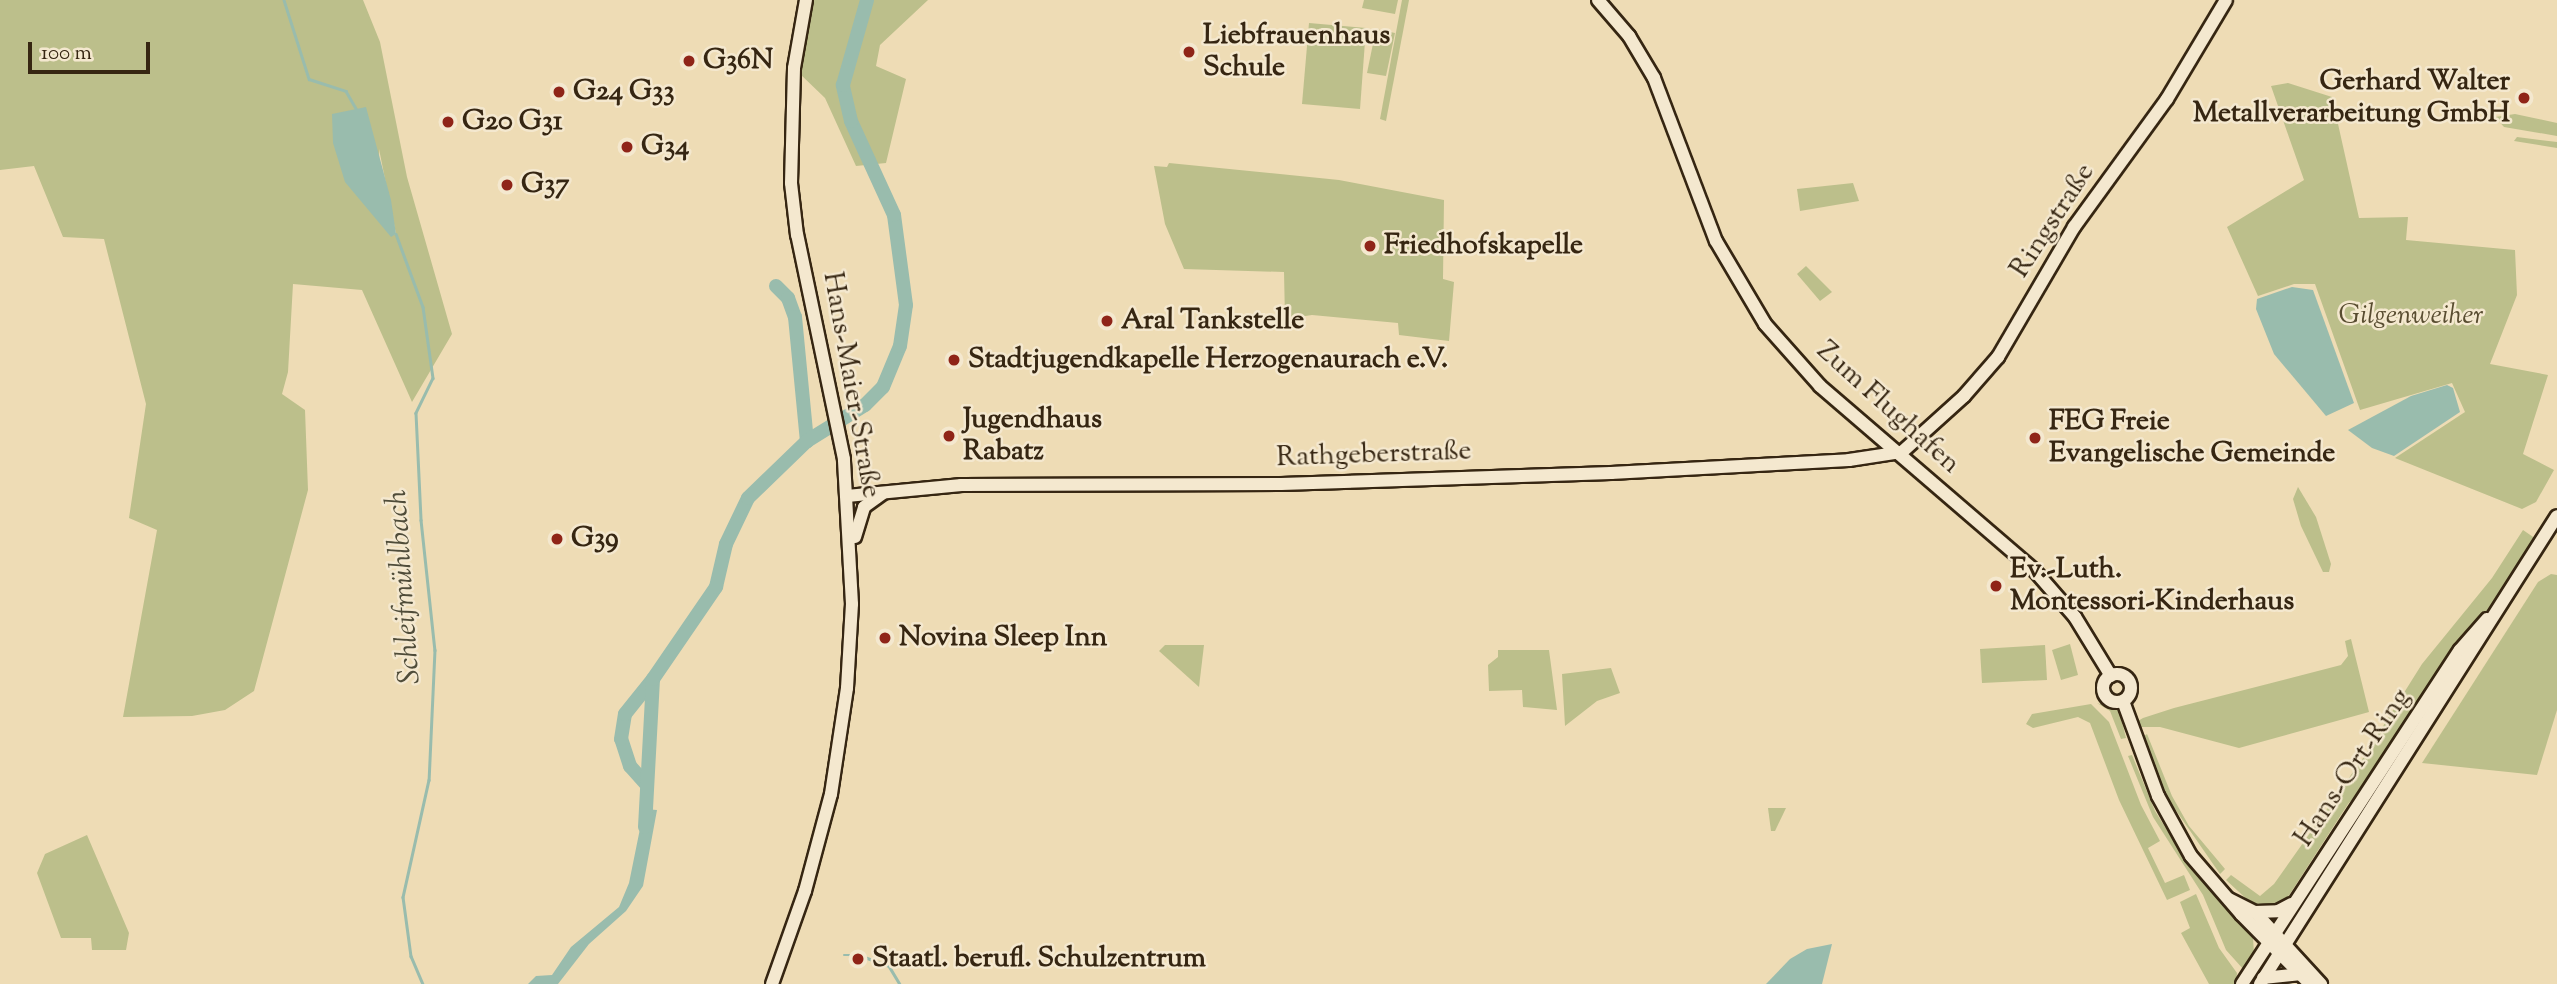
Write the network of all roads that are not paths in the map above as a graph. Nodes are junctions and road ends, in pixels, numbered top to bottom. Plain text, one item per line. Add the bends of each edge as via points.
1 (806, 0) edge
2 (1598, 0) edge
3 (2226, 0) edge
4 (1902, 452) junction
5 (884, 492) junction
6 (847, 496) junction
7 (2555, 519) edge
8 (851, 561) junction
9 (2515, 586) junction
10 (2111, 676) junction
11 (2123, 701) junction
12 (2230, 899) junction
13 (2294, 902) junction
14 (2255, 912) junction
15 (2272, 937) junction
16 (2282, 949) junction
17 (2305, 980) edge
18 (2262, 981) edge
19 (772, 984) edge
20 (2242, 984) edge
21 (2321, 984) edge

1 - 6 street, Hans-Maier-Straße via 794,68 793,211 834,404
2 - 4 street, Zum Flughafen via 1629,36 1654,78 1710,228 1744,295 1820,386
3 - 4 street, Ringstraße via 2167,99 2074,227 1998,357 1949,411
4 - 5 street, Rathgeberstraße via 1849,460 1611,473 1281,484 974,485
4 - 10 street, Zum Flughafen via 2056,593
5 - 6 street, Rathgeberstraße
5 - 8 street via 864,507
6 - 8 street, Hans-Maier-Straße
7 - 9 street, Hans-Ort-Ring
8 - 19 street, Hans-Maier-Straße via 841,728 831,794 802,902
9 - 13 street, Hans-Ort-Ring via 2460,650
9 - 16 street, Hans-Ort-Ring
10 - 11 street via 2105,694 2114,702
10 - 11 street via 2124,677 2130,683
11 - 12 street via 2178,836
12 - 14 street
12 - 15 street
13 - 14 street via 2278,911
13 - 15 street, Hans-Ort-Ring
14 - 15 street
15 - 16 street
15 - 20 street, Hans-Ort-Ring
16 - 17 street
16 - 18 street, Hans-Ort-Ring
16 - 21 street
17 - 18 street

